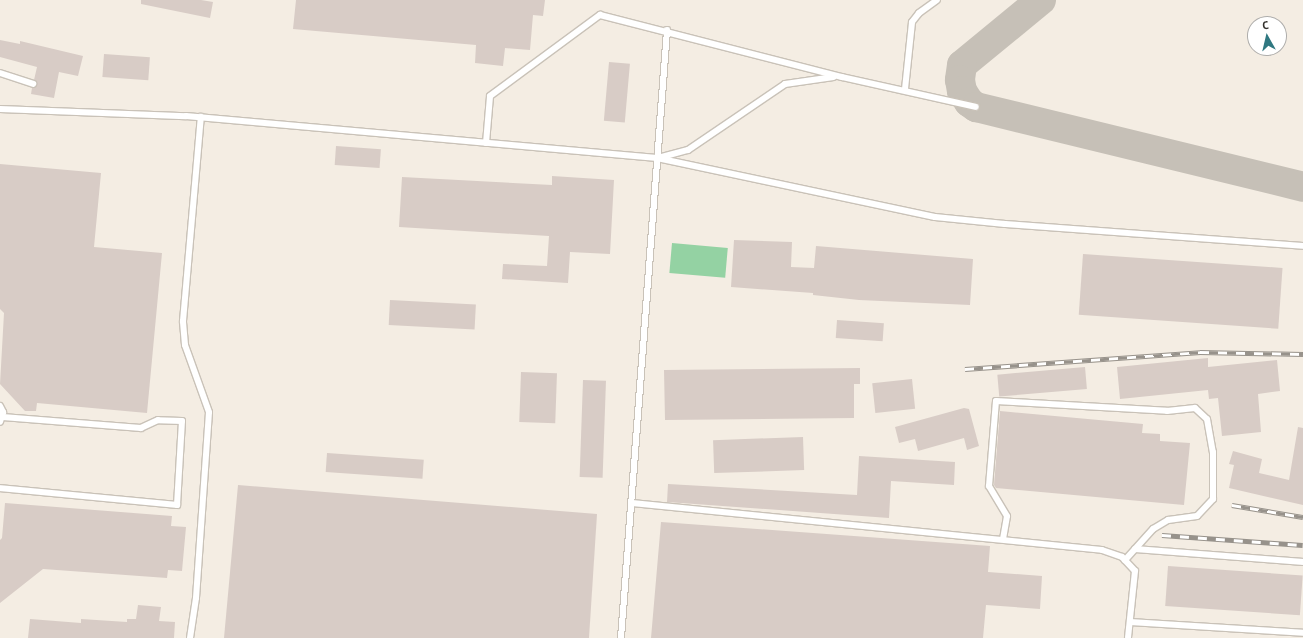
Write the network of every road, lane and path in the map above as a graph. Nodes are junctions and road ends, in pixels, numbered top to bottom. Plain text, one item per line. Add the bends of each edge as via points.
1 (937, 0) edge
2 (667, 30) junction
3 (0, 73) edge
4 (842, 77) junction
5 (33, 84) dead end
6 (904, 89) junction
7 (976, 107) dead end
8 (0, 109) edge
9 (201, 117) junction
10 (486, 143) junction
11 (657, 158) junction
12 (1303, 246) edge
13 (0, 406) edge
14 (1, 419) edge
15 (0, 488) edge
16 (632, 503) junction
17 (1004, 539) junction
18 (1135, 549) junction
19 (1125, 560) junction
20 (1303, 562) edge
21 (1130, 622) junction
22 (1303, 633) edge
23 (190, 638) edge
24 (621, 638) edge
25 (1128, 638) edge

1 - 6 lane via 912,22
2 - 4 lane
2 - 10 lane via 600,15 490,96
2 - 11 lane
3 - 5 lane
4 - 6 lane
4 - 11 lane via 824,77 785,84 688,150
6 - 7 lane
8 - 9 lane
9 - 10 lane
9 - 23 lane via 183,321 185,345 209,412 196,598
10 - 11 lane
11 - 12 lane via 935,217
11 - 16 lane
13 - 14 lane
14 - 15 lane via 141,428 158,420 182,421 177,505
16 - 17 lane
16 - 24 lane
17 - 18 lane via 1007,516 989,486 996,401 1167,411 1195,408 1207,419 1213,452 1213,499 1197,516 1168,520 1153,529
17 - 19 lane via 1102,550 1122,556
18 - 19 lane
18 - 20 lane
19 - 21 lane via 1135,571
21 - 22 lane
21 - 25 lane

